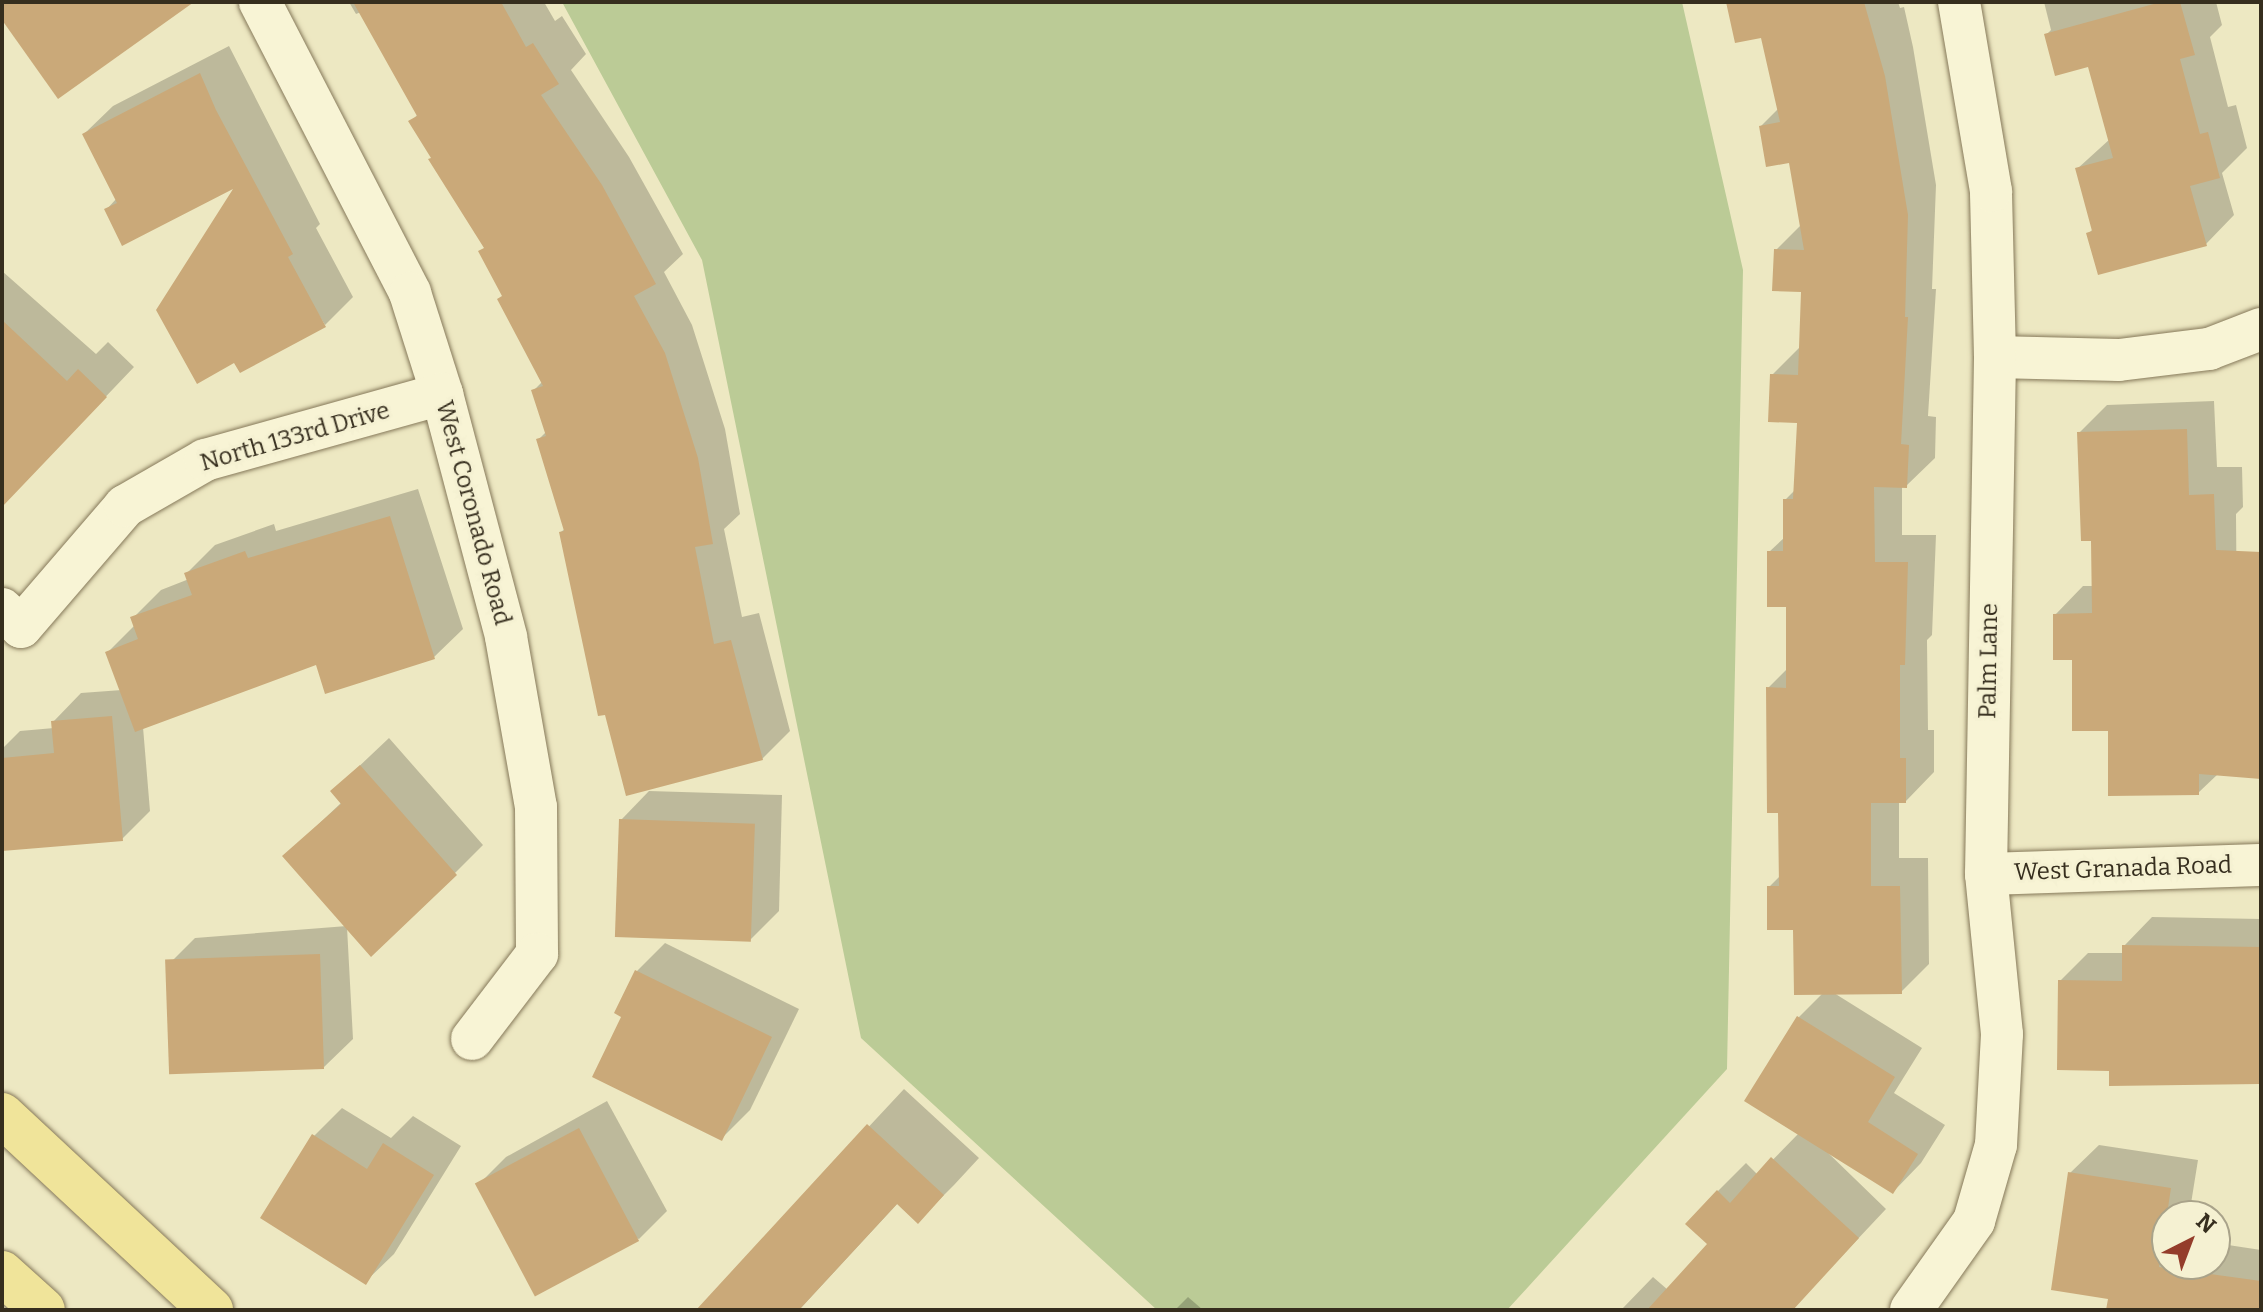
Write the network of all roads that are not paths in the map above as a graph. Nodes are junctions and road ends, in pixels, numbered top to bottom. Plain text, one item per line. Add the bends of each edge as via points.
1 (260, 2) edge
2 (1959, 2) edge
3 (2261, 329) edge
4 (1995, 357) junction
5 (442, 394) junction
6 (11, 618) edge
7 (2261, 865) edge
8 (1986, 874) junction
9 (472, 1039) dead end
10 (2, 1115) edge
11 (2, 1273) edge
12 (1920, 1307) edge
13 (43, 1310) edge
14 (211, 1310) edge

1 - 5 street, West Coronado Road via 410,293
2 - 4 street, Palm Lane via 1991,191
3 - 4 street via 2209,349 2119,360
4 - 8 street, Palm Lane
5 - 6 street, North 133rd Drive via 205,460 125,506
5 - 9 street, West Coronado Road via 506,637 536,807 537,954
7 - 8 street, West Granada Road
8 - 12 street, Palm Lane via 2002,1034 1996,1145 1974,1221
10 - 14 main road
11 - 13 main road

